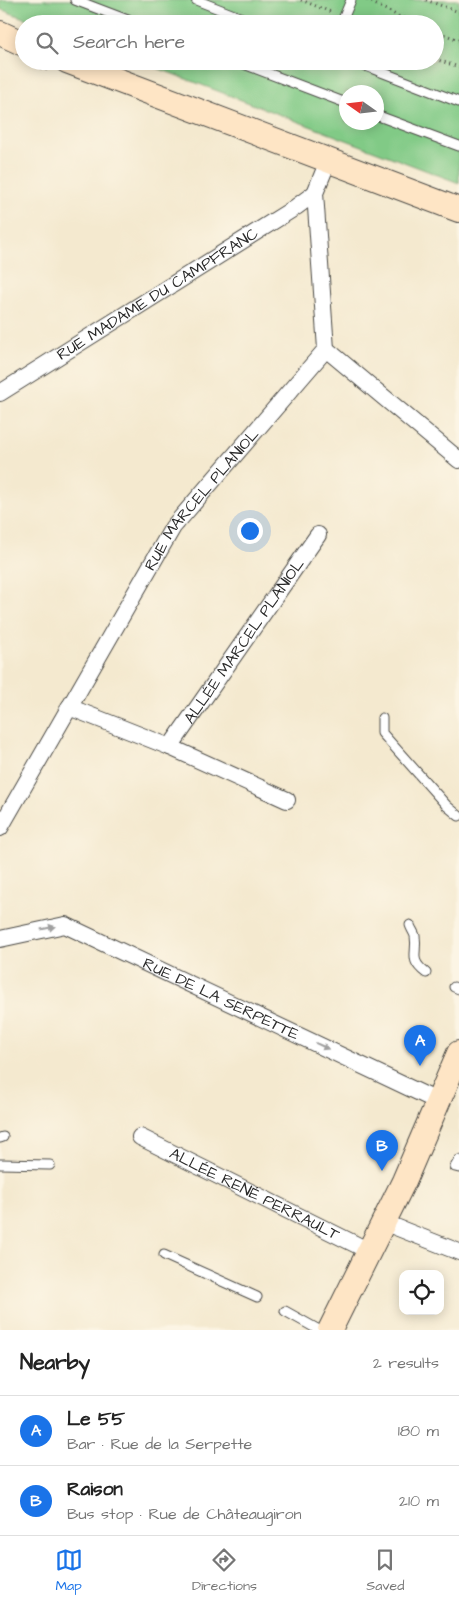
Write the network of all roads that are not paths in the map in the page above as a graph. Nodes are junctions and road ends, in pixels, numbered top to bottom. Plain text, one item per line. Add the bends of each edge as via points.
1 (76, 0) edge
2 (196, 0) edge
3 (351, 0) edge
4 (115, 15) edge
5 (234, 15) edge
6 (345, 15) edge
7 (0, 33) edge
8 (15, 40) edge
9 (0, 41) edge
10 (15, 44) edge
11 (90, 70) edge
12 (260, 70) edge
13 (376, 70) edge
14 (339, 100) edge
15 (459, 102) edge
16 (384, 118) edge
17 (459, 146) edge
18 (328, 161) junction
19 (315, 193) junction
20 (459, 210) edge
21 (326, 349) junction
22 (0, 393) edge
23 (459, 460) edge
24 (318, 535) dead end
25 (69, 706) junction
26 (382, 718) dead end
27 (170, 747) junction
28 (287, 800) dead end
29 (459, 816) edge
30 (0, 828) edge
31 (410, 925) dead end
32 (0, 939) edge
33 (426, 972) dead end
34 (459, 1052) edge
35 (437, 1101) junction
36 (140, 1137) dead end
37 (459, 1160) edge
38 (0, 1164) edge
39 (50, 1165) dead end
40 (459, 1168) edge
41 (383, 1222) junction
42 (369, 1251) junction
43 (459, 1252) edge
44 (164, 1255) dead end
45 (257, 1297) dead end
46 (285, 1311) dead end
47 (319, 1330) edge
48 (330, 1330) edge

1 - 4 lane
2 - 5 lane
3 - 6 lane
7 - 8 main road
9 - 10 main road
11 - 18 main road
12 - 14 lane
13 - 15 lane
16 - 17 lane
18 - 19 street
18 - 20 main road
19 - 21 street
19 - 22 street, RUE MADAME DU CAMPFRANC
21 - 23 street
21 - 25 street, RUE MARCEL PLANIOL via 173,528
24 - 27 street, ALLÉE MARCEL PLANIOL
25 - 27 street
25 - 30 street, RUE MARCEL PLANIOL
26 - 29 lane via 382,733
27 - 28 street
31 - 33 lane via 415,935 414,957
32 -> 35 street, RUE DE LA SERPETTE via 65,925
34 - 35 main road
35 - 41 main road
36 - 42 street, ALLÉE RENÉ PERRAULT
37 - 40 lane via 455,1167
38 - 39 lane
41 - 42 main road
41 - 43 street
42 - 48 main road
44 - 45 lane
46 - 47 lane

